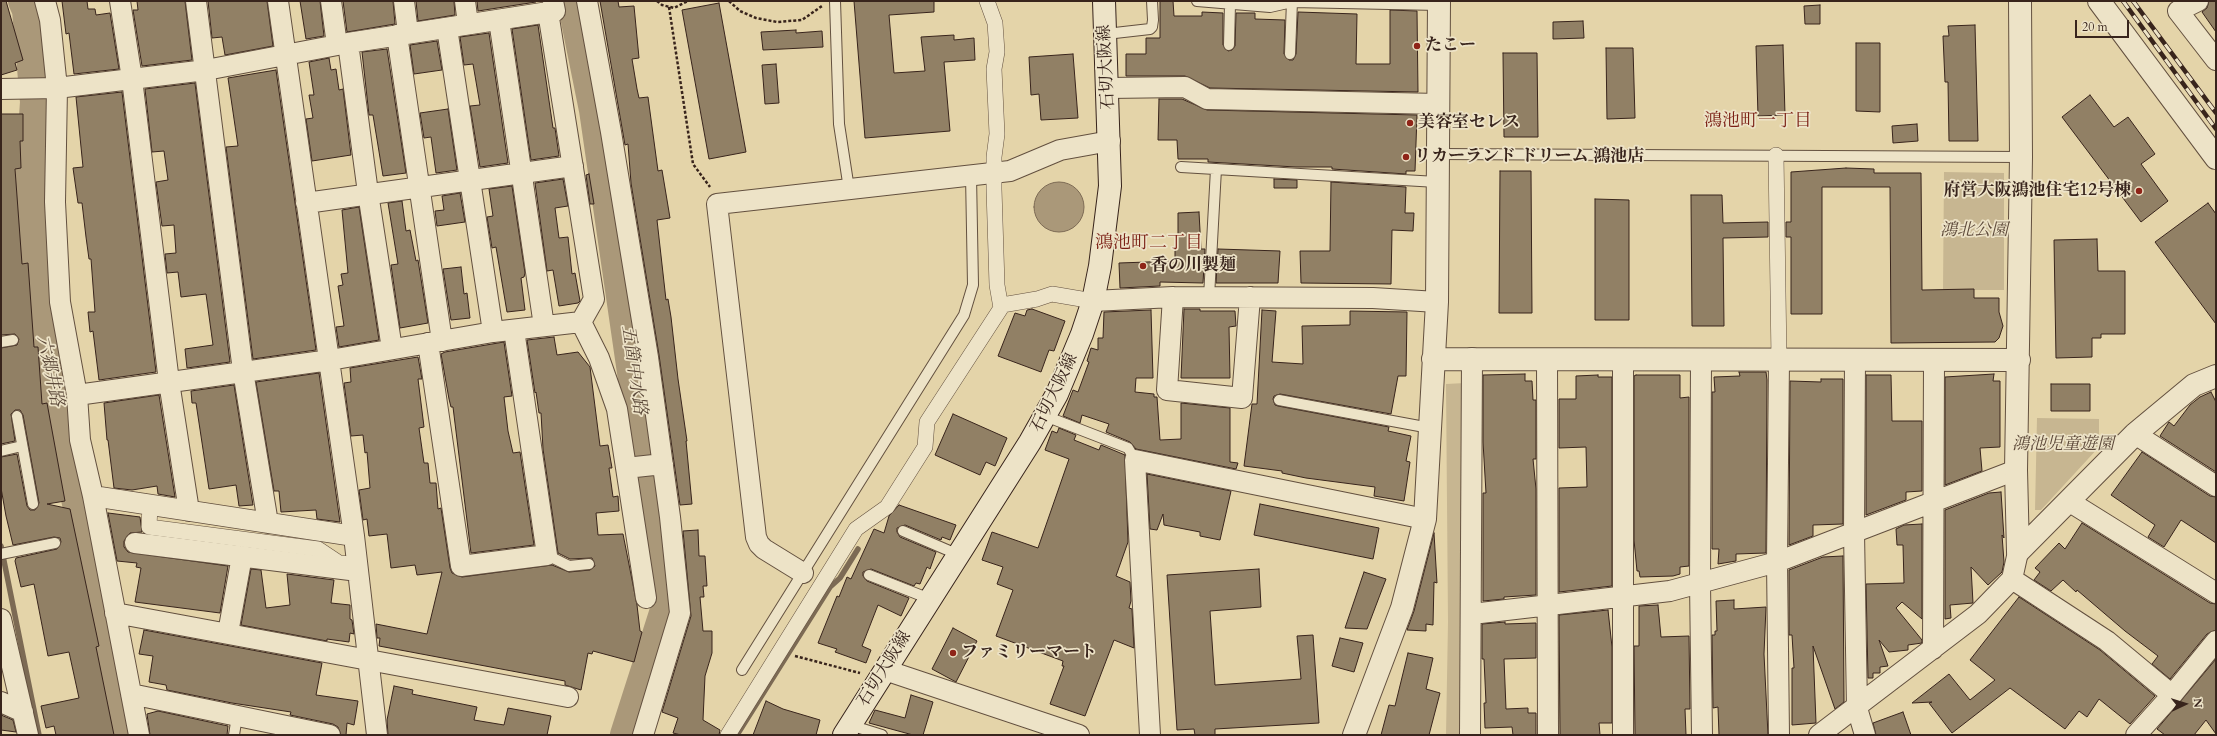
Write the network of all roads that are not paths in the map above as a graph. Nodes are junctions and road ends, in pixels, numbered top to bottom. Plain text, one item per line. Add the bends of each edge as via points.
1 (45, 1) edge
2 (120, 1) edge
3 (196, 1) edge
4 (278, 1) edge
5 (331, 1) edge
6 (404, 1) edge
7 (465, 1) edge
8 (587, 1) edge
9 (834, 1) edge
10 (987, 1) edge
11 (1104, 1) edge
12 (1152, 1) edge
13 (1198, 1) edge
14 (1292, 1) edge
15 (2020, 1) edge
16 (2099, 1) edge
17 (2198, 1) edge
18 (1439, 3) edge
19 (1230, 4) junction
20 (550, 7) edge
21 (499, 20) junction
22 (468, 24) junction
23 (447, 28) junction
24 (402, 34) junction
25 (1106, 34) junction
26 (342, 44) junction
27 (1229, 45) dead end
28 (286, 54) junction
29 (1290, 54) dead end
30 (2216, 60) edge
31 (206, 70) junction
32 (132, 79) junction
33 (53, 88) junction
34 (1108, 88) junction
35 (9, 89) edge
36 (1439, 104) junction
37 (1110, 141) junction
38 (1437, 154) junction
39 (1776, 155) junction
40 (2021, 156) junction
41 (2216, 158) edge
42 (573, 166) junction
43 (1181, 167) dead end
44 (1216, 169) junction
45 (521, 173) junction
46 (994, 173) junction
47 (972, 175) junction
48 (470, 180) junction
49 (1437, 182) junction
50 (419, 186) junction
51 (849, 189) junction
52 (368, 193) junction
53 (306, 203) junction
54 (1173, 297) junction
55 (1209, 297) junction
56 (1250, 297) junction
57 (1093, 301) junction
58 (1437, 302) junction
59 (1002, 305) junction
60 (580, 322) junction
61 (544, 326) junction
62 (514, 330) junction
63 (493, 332) junction
64 (13, 340) dead end
65 (1, 342) edge
66 (435, 342) junction
67 (392, 349) junction
68 (1472, 358) junction
69 (1433, 359) junction
70 (1547, 359) junction
71 (1623, 359) junction
72 (1701, 359) junction
73 (1855, 359) junction
74 (330, 360) junction
75 (1779, 360) junction
76 (1934, 360) junction
77 (2019, 360) junction
78 (243, 371) junction
79 (2215, 380) edge
80 (169, 382) junction
81 (77, 395) junction
82 (1279, 400) dead end
83 (16, 416) dead end
84 (1045, 416) junction
85 (1430, 428) junction
86 (2134, 434) junction
87 (22, 446) junction
88 (1, 451) edge
89 (1135, 460) junction
90 (663, 464) junction
91 (626, 468) junction
92 (2016, 470) junction
93 (2216, 486) edge
94 (93, 496) junction
95 (1933, 502) junction
96 (2070, 502) junction
97 (33, 504) dead end
98 (150, 505) junction
99 (189, 511) junction
100 (1425, 519) junction
101 (268, 523) junction
102 (903, 531) dead end
103 (1854, 532) junction
104 (354, 536) junction
105 (55, 543) dead end
106 (135, 543) dead end
107 (2018, 552) junction
108 (1, 554) edge
109 (547, 555) junction
110 (959, 555) junction
111 (242, 556) junction
112 (1777, 562) junction
113 (589, 564) dead end
114 (357, 568) junction
115 (803, 573) junction
116 (869, 575) dead end
117 (2012, 579) junction
118 (1700, 583) junction
119 (2216, 592) edge
120 (1623, 596) junction
121 (646, 598) dead end
122 (930, 599) junction
123 (1547, 606) junction
124 (115, 613) junction
125 (1472, 614) junction
126 (1, 619) edge
127 (228, 633) junction
128 (2216, 641) edge
129 (1933, 649) junction
130 (368, 658) junction
131 (742, 670) dead end
132 (883, 674) junction
133 (131, 694) junction
134 (2172, 695) junction
135 (568, 697) dead end
136 (1, 702) edge
137 (1857, 708) junction
138 (23, 712) junction
139 (236, 725) edge
140 (847, 730) edge
141 (28, 735) edge
142 (139, 735) edge
143 (330, 735) edge
144 (377, 735) edge
145 (643, 735) edge
146 (728, 735) edge
147 (882, 735) edge
148 (1079, 735) edge
149 (1150, 735) edge
150 (1354, 735) edge
151 (1470, 735) edge
152 (1548, 735) edge
153 (1623, 735) edge
154 (1702, 735) edge
155 (1779, 735) edge
156 (1819, 735) edge
157 (1864, 735) edge
158 (2136, 735) edge

1 - 33 street via 50,20
2 - 32 street
3 - 31 street
4 - 28 street
5 - 26 street
6 - 24 street
7 - 22 street
8 - 90 street via 638,294
9 - 51 lane via 839,124
10 - 46 street via 995,23 997,52 994,69 997,134
11 - 25 street, 石切大阪線
12 - 25 lane via 1153,20 1150,29
13 - 19 lane
14 - 18 lane
14 - 19 lane via 1270,7
14 - 29 lane
15 - 40 street
16 - 41 street
17 - 30 street via 2178,11
18 - 36 street
19 - 27 lane
20 - 21 street
20 - 42 street
21 - 22 street
21 - 45 street
22 - 23 street
23 - 24 street
23 - 48 street
24 - 26 street
24 - 50 street
25 - 34 street, 石切大阪線
26 - 28 street
26 - 52 street
28 - 31 street
28 - 53 street
31 - 32 street
31 - 78 street
32 - 33 street
32 - 80 street
33 - 35 street
33 - 81 street via 60,302
34 - 36 street via 1185,88 1207,99
34 - 37 street, 石切大阪線
36 - 38 street
37 - 46 street via 1060,150 1010,171
37 - 57 street, 石切大阪線 via 1108,214
38 - 39 lane
38 - 49 street
39 - 40 lane
39 - 75 street
40 - 77 street
42 - 45 street
42 - 60 street via 594,299
43 - 44 lane
44 - 49 lane
44 - 55 lane
45 - 48 street
45 - 61 street
46 - 47 street
46 - 59 street via 997,285
47 - 51 street
47 - 115 lane via 973,285 964,315
48 - 50 street
48 - 63 street
49 - 58 street
50 - 52 street
50 - 66 street
51 - 115 street via 717,204 756,537 758,544 764,549
52 - 53 street
52 - 67 street
53 - 74 street
54 - 55 street
54 - 56 street via 1167,390 1242,398
54 - 57 street
55 - 56 street
56 - 58 street via 1372,298
57 - 59 street via 1052,294
57 - 84 street, 石切大阪線 via 1072,361
58 - 69 street
59 - 146 street via 927,422 925,447 917,460 887,507 856,529
60 - 61 street
60 - 91 street via 599,358 617,409
61 - 62 street
62 - 63 street
62 - 109 street
63 - 66 street
64 - 65 lane
66 - 67 street
66 - 109 street via 462,566
67 - 74 street
68 - 69 street
68 - 70 street
68 - 125 street
69 - 85 street
70 - 71 street
70 - 123 street
71 - 72 street
71 - 120 street
72 - 75 street
72 - 118 street
73 - 75 street
73 - 76 street
73 - 103 street
74 - 78 street
74 - 104 street
75 - 112 street
76 - 77 street
76 - 95 street
77 - 92 street
78 - 80 street
78 - 101 street
79 - 86 street via 2194,385
80 - 81 street
80 - 99 street
81 - 94 street via 80,440
82 - 85 lane
83 - 87 lane
84 - 89 lane via 1128,448
84 - 110 street, 石切大阪線
85 - 100 street
86 - 93 street
86 - 96 street
87 - 88 lane
87 - 97 lane
89 - 100 street
89 - 149 street
90 - 91 street
90 - 145 street via 680,613
91 - 121 street
92 - 95 street
92 - 107 street
94 - 98 street
94 - 124 street
95 - 103 street
95 - 129 street
96 - 107 street
96 - 119 street
98 - 99 street
98 - 114 street via 149,527 318,549 340,563
99 - 101 street
100 - 150 street via 1402,608
101 - 104 street
102 - 110 lane
103 - 112 street
103 - 137 street
104 - 114 street
105 - 108 lane
106 - 111 street
107 - 117 street
109 - 113 lane via 569,566
110 - 122 street, 石切大阪線
111 - 114 street
111 - 127 street
112 - 118 street
112 - 155 street
114 - 130 street
115 - 131 lane
116 - 122 lane
117 - 129 street via 1978,614
117 - 134 street via 2106,641
118 - 120 street via 1670,591
118 - 154 street
120 - 123 street
120 - 153 street
122 - 132 street, 石切大阪線
123 - 125 street
123 - 152 street
124 - 127 street
124 - 133 street
125 - 151 street
126 - 138 street
127 - 130 street
128 - 134 street
129 - 137 street
130 - 135 street
130 - 144 street
132 - 140 street, 石切大阪線
132 - 148 street
133 - 139 street
133 - 142 street
134 - 158 street
136 - 138 street
137 - 156 street
137 - 157 street
138 - 141 street
139 - 143 street
140 - 147 lane

